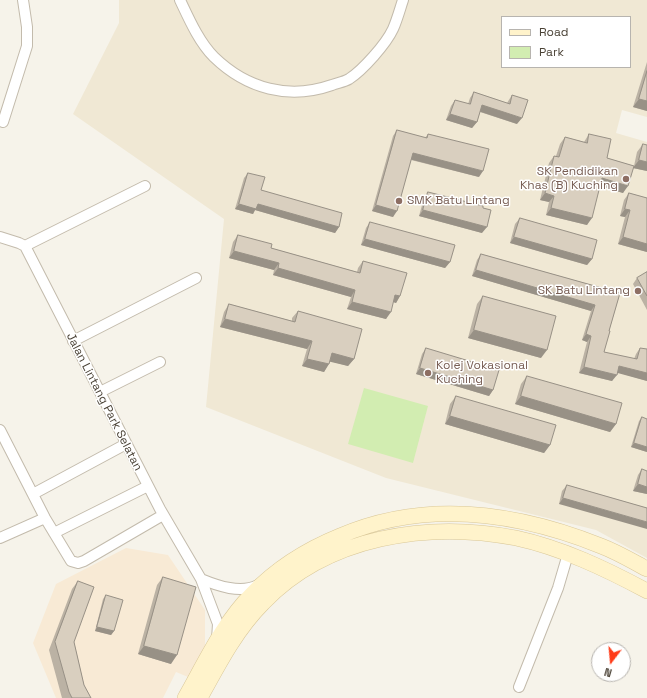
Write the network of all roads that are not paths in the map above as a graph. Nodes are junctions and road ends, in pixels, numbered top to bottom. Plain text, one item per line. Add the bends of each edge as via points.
1 (24, 0) edge
2 (180, 0) edge
3 (403, 0) edge
4 (1, 125) edge
5 (145, 186) dead end
6 (0, 237) edge
7 (25, 246) junction
8 (196, 278) dead end
9 (73, 341) junction
10 (160, 362) dead end
11 (100, 392) junction
12 (0, 430) edge
13 (126, 444) junction
14 (148, 486) junction
15 (33, 494) junction
16 (163, 515) junction
17 (44, 518) junction
18 (54, 533) junction
19 (0, 538) edge
20 (568, 554) junction
21 (647, 569) edge
22 (201, 579) junction
23 (268, 580) junction
24 (628, 581) junction
25 (647, 586) edge
26 (647, 592) edge
27 (217, 641) junction
28 (519, 687) dead end
29 (185, 698) edge
30 (200, 698) edge

1 - 4 street via 27,46
2 - 3 street via 204,45 224,65 250,83 296,92 323,88 349,79 363,67 383,45 393,28
5 - 7 street
6 - 7 street
7 - 9 street, Jalan Lintang Park Selatan
8 - 9 street
9 - 11 street, Jalan Lintang Park Selatan
10 - 11 street
11 - 13 street, Jalan Lintang Park Selatan
12 - 15 street
13 - 14 street, Jalan Lintang Park Selatan
13 - 15 street
14 - 16 street, Jalan Lintang Park Selatan
14 - 18 street
15 - 17 street
16 - 18 street via 78,563 71,561
16 - 22 street, Jalan Lintang Park Selatan
17 - 18 street
17 - 19 street
20 - 24 main road
20 - 28 street via 558,588
20 - 30 main road via 517,538 454,531 392,536 362,543 310,566 264,602 248,619 224,654
21 - 23 main road via 602,546 570,535 499,517 461,513 418,515 361,527 303,554
22 - 23 street via 229,588 250,589
22 - 27 street, Jalan Lintang Park Selatan via 218,624
23 - 27 main road via 252,594
24 - 25 main road
24 - 26 main road
27 - 29 main road

